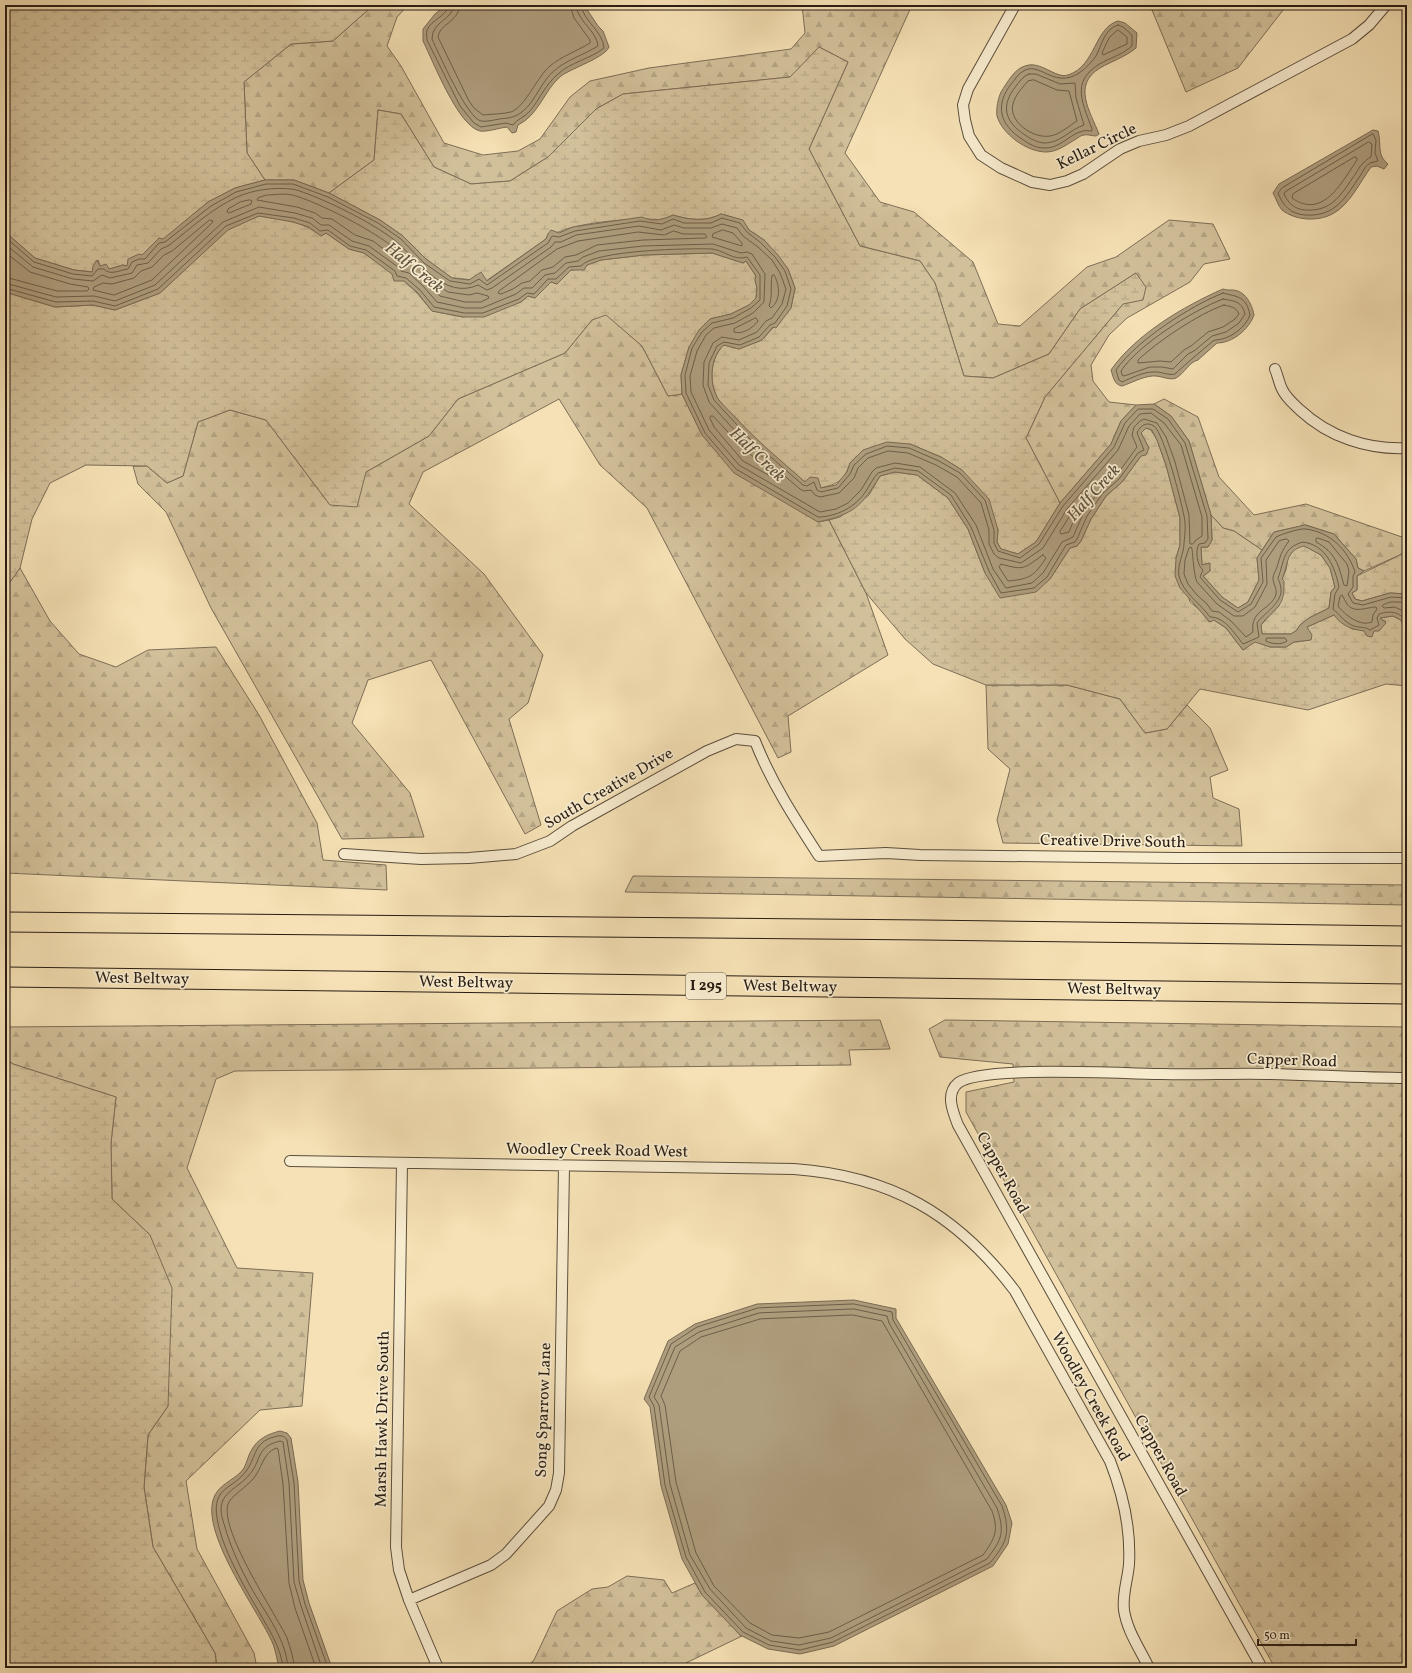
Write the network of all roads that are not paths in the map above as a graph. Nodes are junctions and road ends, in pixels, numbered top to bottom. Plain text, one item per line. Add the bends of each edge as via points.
1 (1015, 5) edge
2 (1386, 5) edge
3 (1275, 369) dead end
4 (1407, 448) edge
5 (344, 854) dead end
6 (819, 856) joint
7 (1407, 858) edge
8 (5, 922) edge
9 (1407, 936) edge
10 (5, 977) edge
11 (1407, 994) edge
12 (1407, 1078) edge
13 (290, 1161) dead end
14 (402, 1163) junction
15 (564, 1166) junction
16 (900, 1193) joint
17 (409, 1600) junction
18 (438, 1668) edge
19 (1149, 1668) edge
20 (1262, 1668) edge

1 - 2 street, Kellar Circle via 968,89 964,120 969,136 981,155 1001,168 1032,182 1050,185 1083,174 1139,141 1166,135 1189,126 1352,39 1369,25
3 - 4 street via 1282,390 1291,402 1327,430 1353,442 1380,448
5 - 6 street, South Creative Drive via 421,859 516,854 550,841 572,826 700,755 736,739 755,741 789,809
6 - 7 street, Creative Drive South via 886,853 1178,858
8 - 9 highway
10 - 11 highway, West Beltway / I 295
12 - 20 street, Capper Road via 1271,1074 988,1074 959,1082 953,1089 950,1101 958,1125
13 - 14 street, Woodley Creek Road West
14 - 15 street, Woodley Creek Road West
14 - 17 street, Marsh Hawk Drive South via 396,1547 399,1570
15 - 16 street, Woodley Creek Road West via 821,1171 870,1182
15 - 17 street, Song Sparrow Lane via 559,1465 556,1490 549,1506 506,1554 491,1565
16 - 19 street, Woodley Creek Road via 955,1226 997,1268 1015,1291 1110,1460 1126,1510 1129,1535 1129,1565 1124,1609 1129,1628
17 - 18 street, Marsh Hawk Drive South

